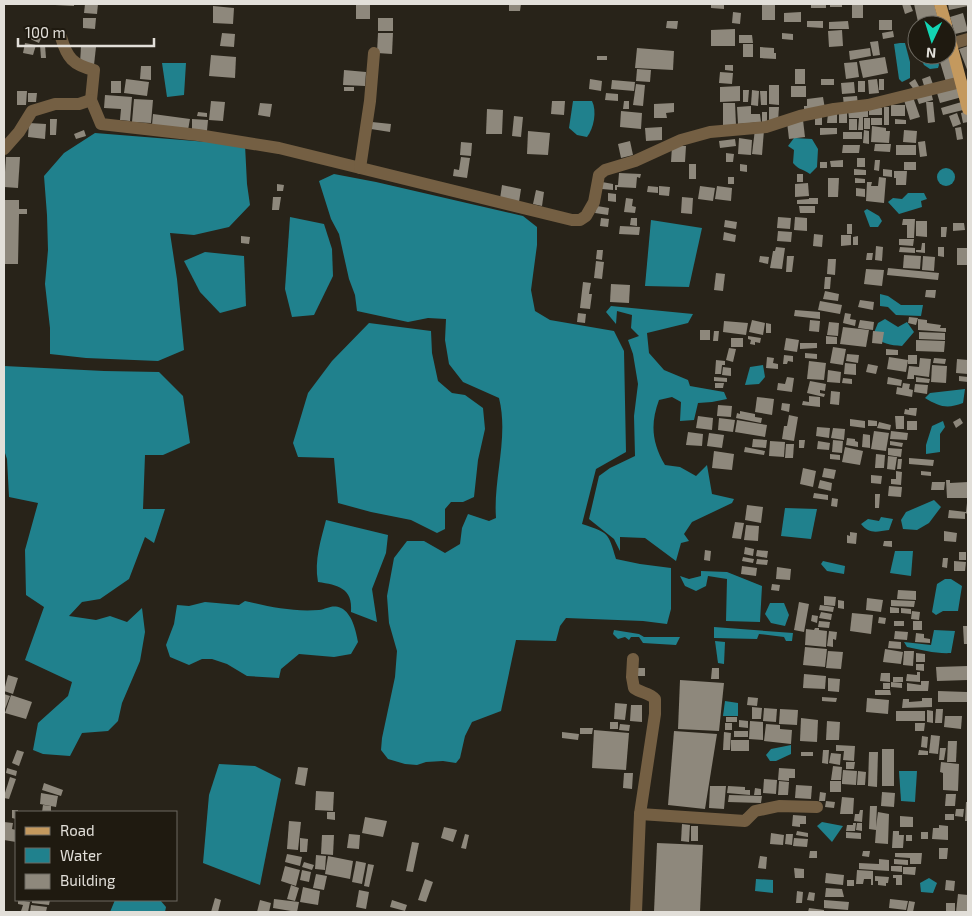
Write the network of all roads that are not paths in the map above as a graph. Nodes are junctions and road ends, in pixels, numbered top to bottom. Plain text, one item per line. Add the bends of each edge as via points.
1 (61, 37) dead end
2 (374, 54) dead end
3 (957, 65) edge
4 (961, 82) junction
5 (91, 100) junction
6 (968, 109) edge
7 (4, 150) edge
8 (360, 168) junction
9 (633, 659) dead end
10 (817, 807) dead end
11 (640, 814) junction
12 (636, 912) edge

1 - 5 street via 65,52 79,67 94,70
2 - 8 street
3 - 4 main road
4 - 6 main road
4 - 8 street via 868,105 800,116 766,127 710,132 681,140 635,161 605,170 599,175 594,202 580,220
5 - 7 street via 79,104 55,104 32,111
5 - 8 street via 100,123 104,125 270,147
9 - 11 street via 634,688 655,699
10 - 11 street via 779,806 756,811 745,821
11 - 12 street

